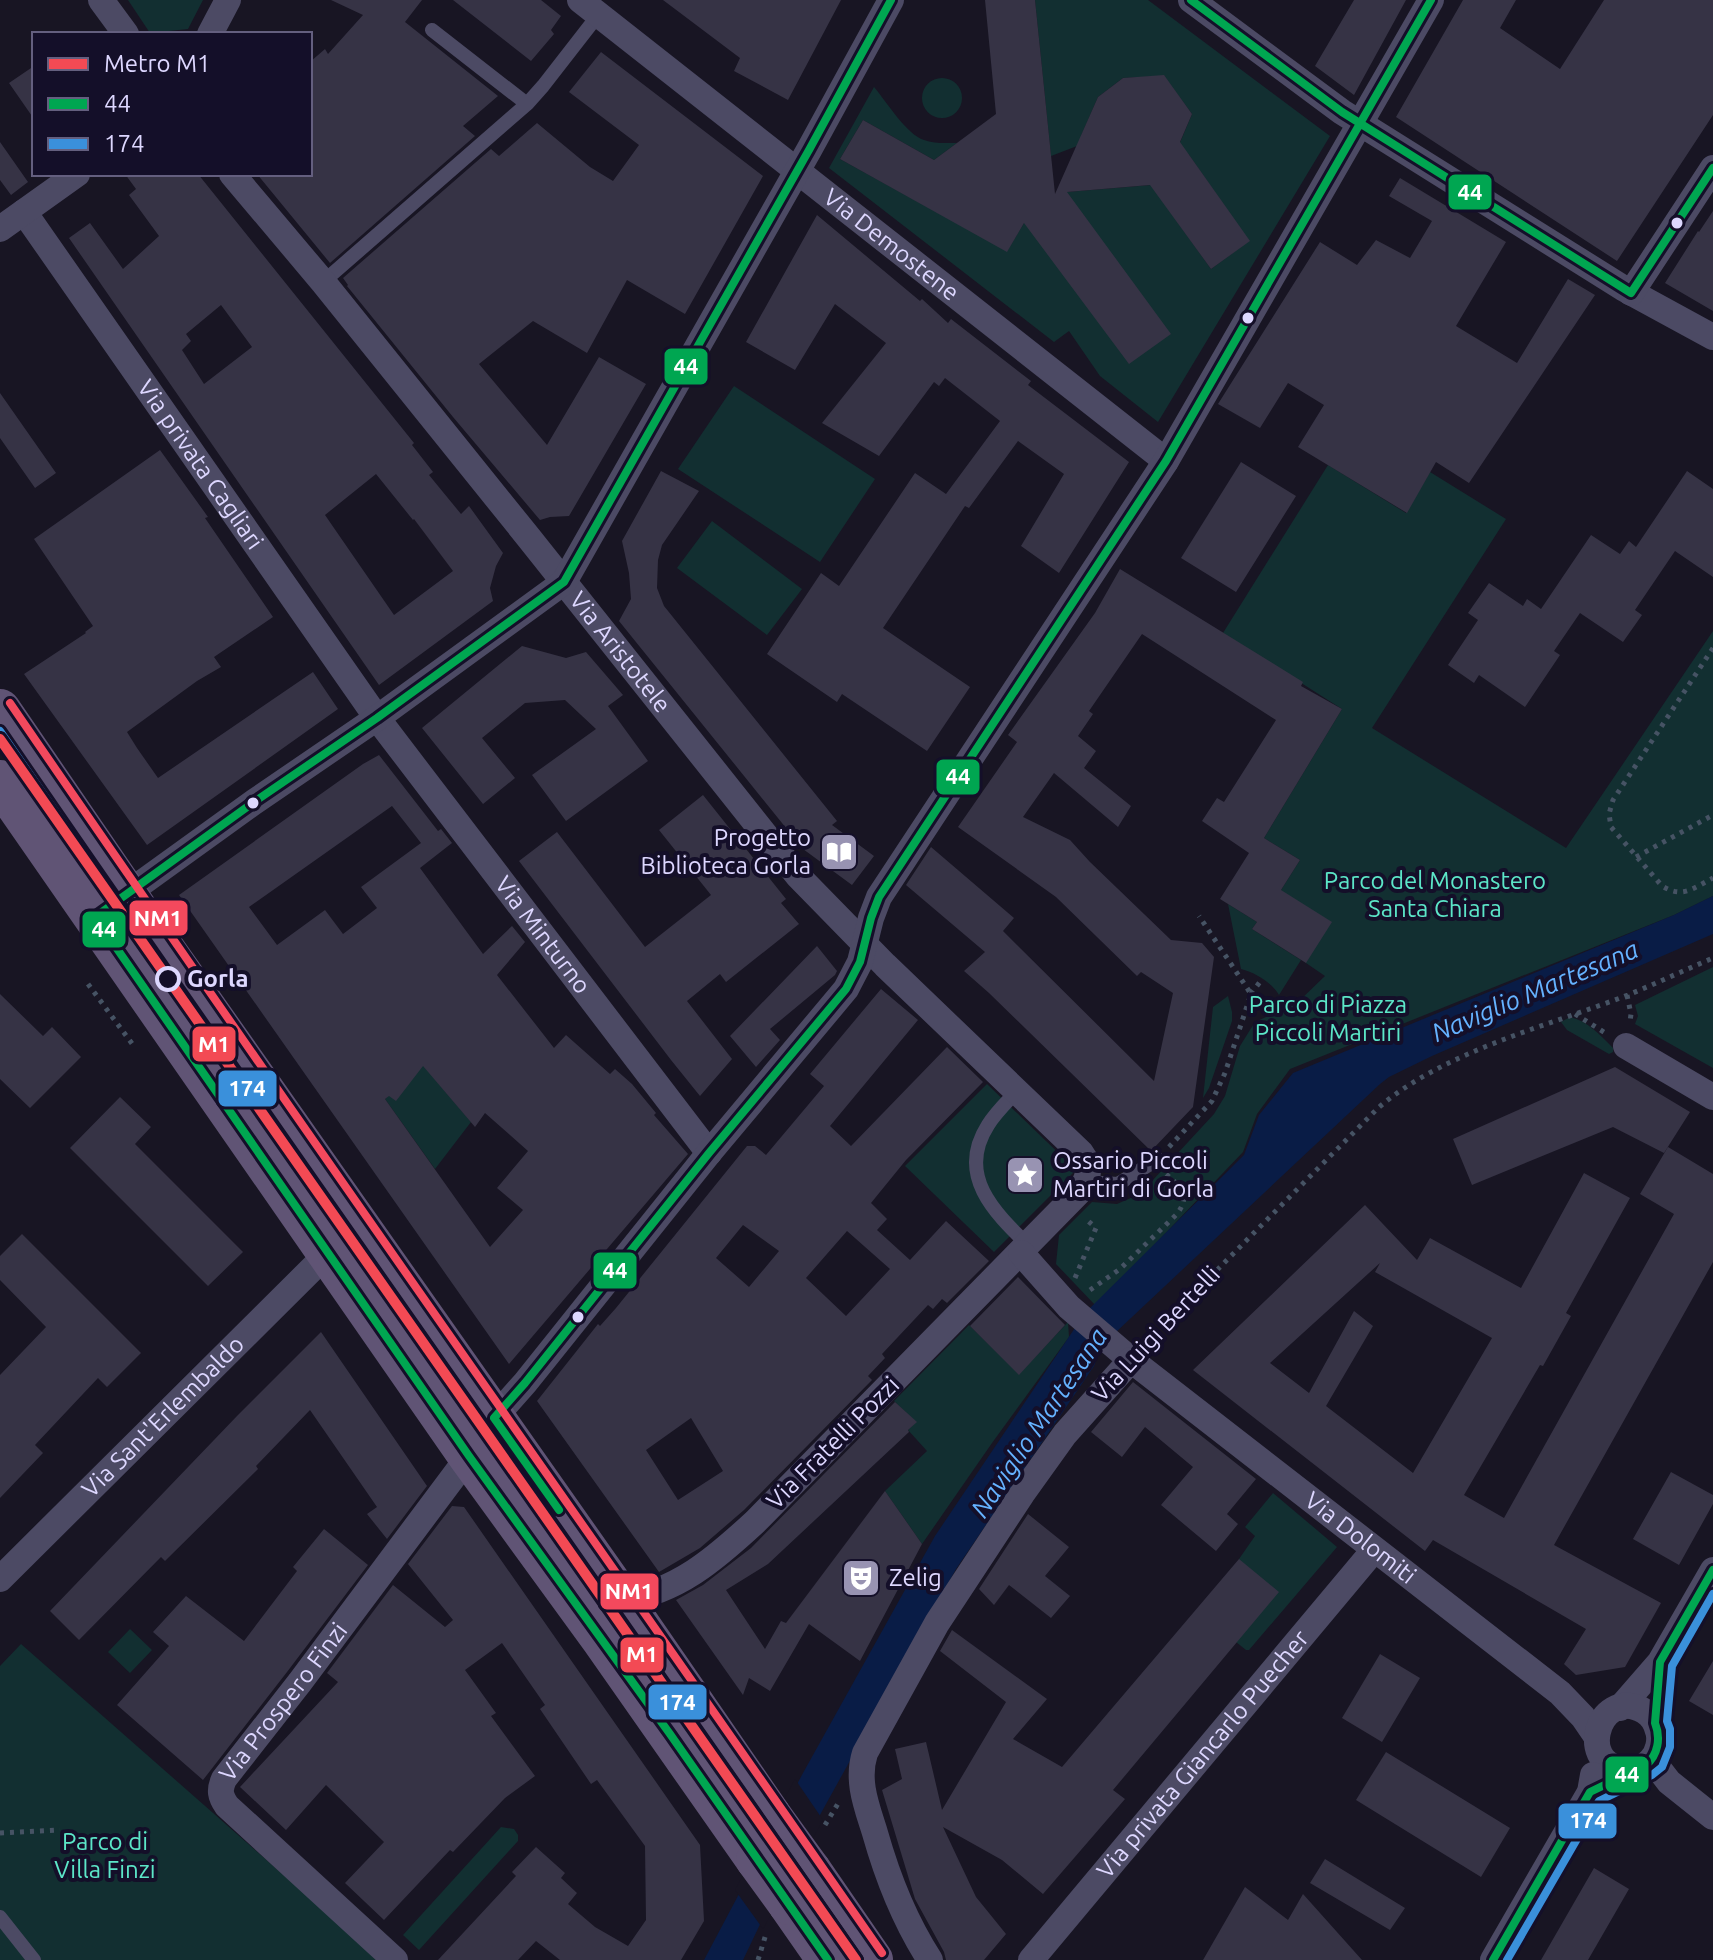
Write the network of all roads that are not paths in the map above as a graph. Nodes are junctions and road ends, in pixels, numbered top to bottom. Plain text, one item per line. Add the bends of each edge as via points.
1 (101, 0) edge
2 (228, 0) edge
3 (891, 0) edge
4 (1191, 0) edge
5 (1431, 0) edge
6 (589, 7) edge
7 (432, 30) dead end
8 (125, 32) edge
9 (211, 32) edge
10 (527, 104) junction
11 (1361, 123) junction
12 (1713, 168) edge
13 (797, 170) junction
14 (74, 176) edge
15 (234, 176) edge
16 (24, 212) junction
17 (0, 229) edge
18 (323, 282) junction
19 (1631, 293) junction
20 (1713, 337) edge
21 (1166, 461) junction
22 (564, 582) junction
23 (0, 710) edge
24 (377, 718) junction
25 (0, 781) edge
26 (111, 905) junction
27 (865, 943) junction
28 (1626, 1046) dead end
29 (1008, 1082) junction
30 (1713, 1097) edge
31 (709, 1153) junction
32 (1156, 1161) road end
33 (1086, 1182) junction
34 (1024, 1249) junction
35 (327, 1254) junction
36 (405, 1293) junction
37 (372, 1317) junction
38 (1123, 1354) junction
39 (494, 1418) junction
40 (469, 1456) junction
41 (1374, 1550) junction
42 (1713, 1570) edge
43 (577, 1571) junction
44 (0, 1579) edge
45 (622, 1600) junction
46 (1660, 1662) junction
47 (1620, 1708) junction
48 (1655, 1723) junction
49 (1597, 1741) junction
50 (1645, 1764) junction
51 (1590, 1792) junction
52 (1713, 1817) edge
53 (788, 1903) junction
54 (0, 1917) edge
55 (34, 1960) edge
56 (395, 1960) edge
57 (828, 1960) edge
58 (872, 1960) edge
59 (930, 1960) edge
60 (1031, 1960) edge
61 (1493, 1960) edge

1 - 8 street
2 - 9 street
3 - 13 street
4 - 11 street
5 - 11 street
6 - 10 lane
6 - 13 street, Via Demostene
7 - 10 lane
10 - 18 lane
11 - 19 street
11 - 21 street
12 - 19 street
13 - 21 street, Via Demostene
13 - 22 street
14 - 16 street
15 - 18 street, Via Aristotele
16 - 17 street
16 - 24 street, Via privata Cagliari
18 - 22 street, Via Aristotele
19 - 20 street
21 - 27 street via 885,887
22 - 24 street
22 - 27 street, Via Aristotele via 793,870
23 - 26 main road
24 - 26 street
24 - 31 street, Via Minturno
25 - 26 main road
26 - 35 main road
26 - 36 main road via 159,942
27 - 29 street, Via Aristotele
27 - 31 street via 840,998
28 - 30 street
29 - 33 street, Via Aristotele via 1084,1157
29 - 34 lane via 983,1133 977,1168 989,1203
31 - 39 street
32 - 33 lane via 1118,1184
33 - 34 street, Via Fratelli Pozzi
34 - 38 street, Via Dolomiti
34 - 45 street, Via Fratelli Pozzi via 730,1544 666,1588
35 - 37 main road
35 - 44 street, Via Sant'Erlembaldo
36 - 37 lane
36 - 39 main road
37 - 40 main road
38 - 41 street, Via Dolomiti
38 - 59 street, Via Luigi Bertelli via 937,1623 865,1753 862,1790 882,1857 906,1919
39 - 40 main road
39 - 43 main road
40 - 43 main road
40 - 56 street, Via Prospero Finzi via 221,1787 227,1806
41 - 49 street, Via Dolomiti via 1560,1693
41 - 60 street, Via privata Giancarlo Puecher
42 - 46 street
43 - 45 main road
43 - 53 main road, bridge
45 - 53 main road, bridge via 770,1815
46 - 47 street
46 - 48 street
47 - 48 street via 1643,1710
47 - 49 street via 1601,1721
48 - 50 street via 1658,1746
49 - 50 street, Via Dolomiti via 1602,1758 1615,1767
49 - 51 street
50 - 51 street
50 - 52 street, Via Dolomiti
51 - 61 street
53 - 57 main road
53 - 58 main road
54 - 55 lane

